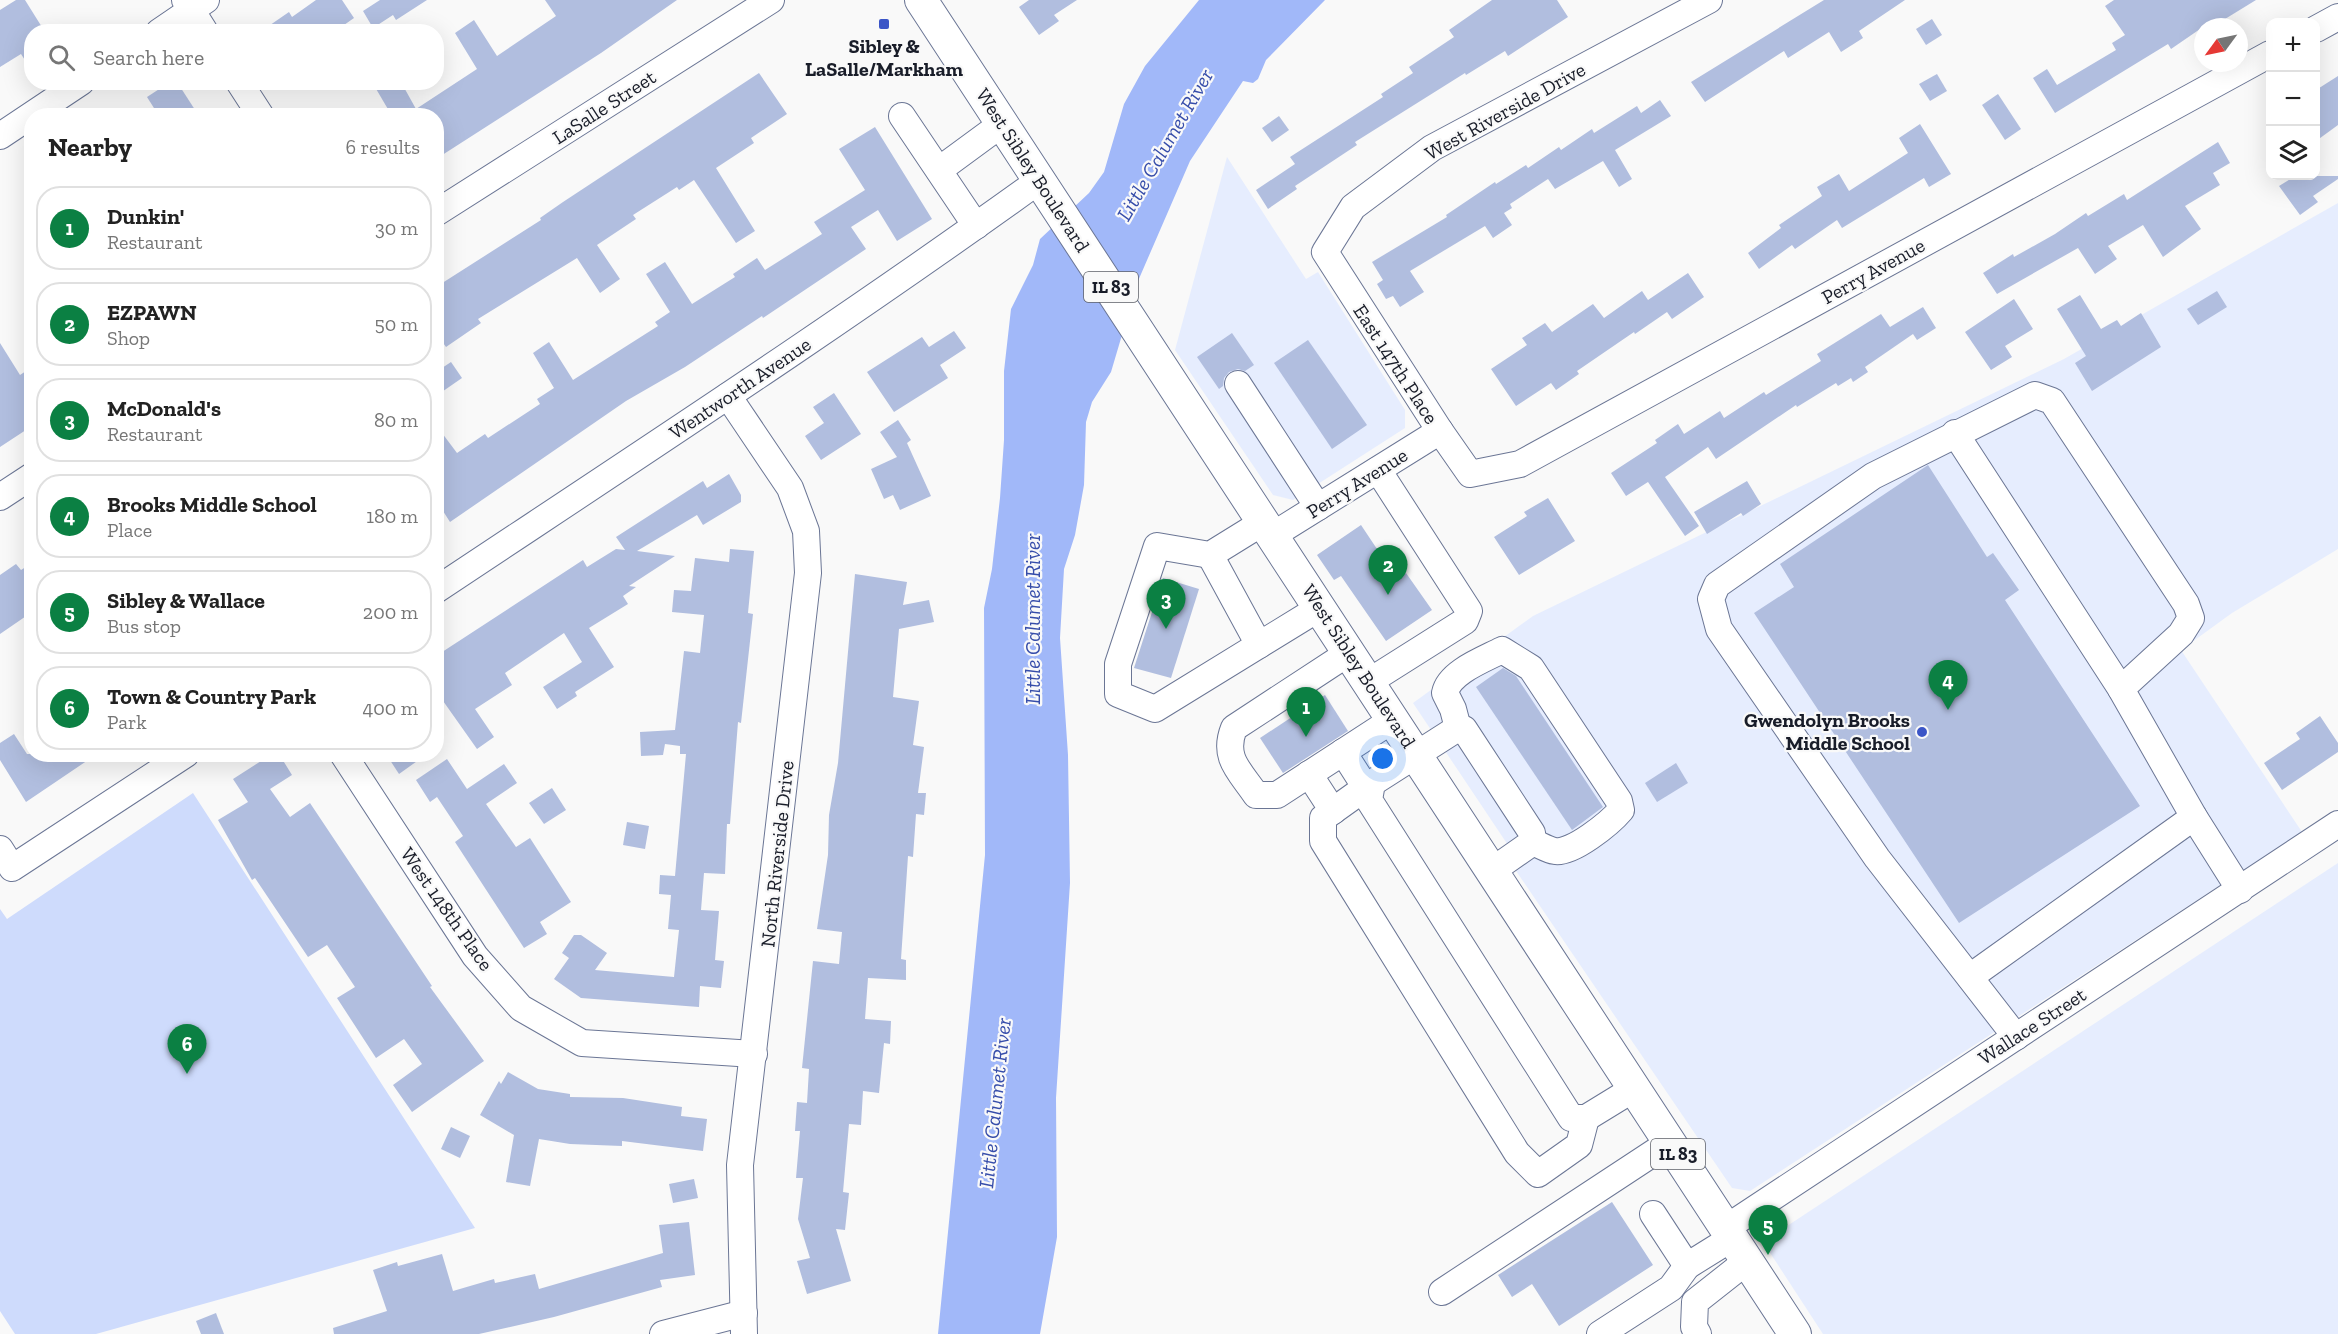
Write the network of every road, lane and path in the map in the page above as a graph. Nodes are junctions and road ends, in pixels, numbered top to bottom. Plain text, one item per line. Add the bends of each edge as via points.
1 (771, 0) edge
2 (921, 0) edge
3 (1709, 0) edge
4 (194, 3) edge
5 (2338, 17) edge
6 (169, 24) edge
7 (203, 24) edge
8 (2320, 27) edge
9 (2266, 57) edge
10 (69, 90) edge
11 (244, 90) edge
12 (42, 108) edge
13 (256, 108) edge
14 (903, 116) dead end
15 (24, 120) edge
16 (1003, 123) junction
17 (0, 136) edge
18 (939, 170) junction
19 (1044, 187) junction
20 (444, 208) edge
21 (976, 226) junction
22 (1324, 252) joint
23 (1238, 384) dead end
24 (728, 396) junction
25 (1440, 431) junction
26 (1955, 433) junction
27 (1378, 470) junction
28 (1470, 474) joint
29 (24, 481) edge
30 (0, 497) edge
31 (1318, 507) junction
32 (1269, 528) junction
33 (1210, 555) junction
34 (444, 585) edge
35 (1321, 607) junction
36 (1259, 645) junction
37 (1350, 652) junction
38 (1370, 681) junction
39 (2121, 689) junction
40 (1394, 719) junction
41 (1458, 728) junction
42 (1343, 752) junction
43 (1418, 755) junction
44 (172, 762) edge
45 (348, 762) edge
46 (1309, 774) junction
47 (1369, 785) junction
48 (1333, 811) junction
49 (2194, 817) junction
50 (2338, 824) edge
51 (1544, 847) junction
52 (6, 858) edge
53 (1493, 870) junction
54 (2240, 890) junction
55 (1970, 977) junction
56 (2016, 1037) junction
57 (754, 1054) junction
58 (1635, 1088) junction
59 (1586, 1118) junction
60 (1670, 1142) junction
61 (1653, 1214) dead end
62 (1735, 1242) junction
63 (1687, 1266) junction
64 (1442, 1292) dead end
65 (744, 1323) edge
66 (663, 1334) edge
67 (1600, 1334) edge
68 (1698, 1334) edge
69 (1795, 1334) edge

1 - 20 street, LaSalle Street
2 - 16 main road, West Sibley Boulevard / IL 83
3 - 22 street, West Riverside Drive via 1432,148 1353,207
4 - 6 street
4 - 7 street
5 - 8 street
9 - 28 street, Perry Avenue via 1520,464
10 - 12 street
11 - 13 street
14 - 18 street
15 - 17 street
16 - 18 street
16 - 19 main road, West Sibley Boulevard / IL 83
18 - 21 street
19 - 21 street, Wentworth Avenue
19 - 32 main road, West Sibley Boulevard / IL 83
21 - 24 street, Wentworth Avenue
22 - 25 street, East 147th Place
23 - 31 street
24 - 34 street, Wentworth Avenue
24 - 57 street, North Riverside Drive via 790,488 806,531 808,573
25 - 27 street, Perry Avenue
25 - 28 street, East 147th Place
26 - 39 street
26 - 39 street via 2035,395 2052,401 2186,604 2191,618 2181,634
26 - 55 street via 1854,489 1717,585 1711,599 1719,629 1877,858
27 - 31 street, Perry Avenue
27 - 38 street via 1469,611 1465,621
29 - 30 street
31 - 32 street, Perry Avenue
32 - 33 street, Perry Avenue
32 - 35 main road, West Sibley Boulevard / IL 83
33 - 36 street
33 - 36 street via 1157,546 1118,664 1118,693 1155,709
35 - 36 street
35 - 37 main road, West Sibley Boulevard / IL 83
37 - 38 main road, West Sibley Boulevard / IL 83
37 - 46 street via 1234,728 1228,743 1229,754 1256,795 1277,795
38 - 40 main road, West Sibley Boulevard / IL 83
39 - 49 street
40 - 42 street
40 - 43 main road, West Sibley Boulevard / IL 83
41 - 43 street
41 - 51 street via 1464,729
41 - 51 street via 1446,687 1469,668 1502,650 1531,668 1619,801 1621,810 1567,850
42 - 46 street
42 - 47 street
43 - 47 street
43 - 53 main road, West Sibley Boulevard / IL 83
44 - 52 street
45 - 57 street, West 148th Place via 475,956 521,1008 582,1043
46 - 48 street
47 - 48 street
47 - 59 street via 1369,800 1571,1118
48 - 59 street via 1323,818 1323,841 1517,1153 1538,1174 1579,1145
49 - 54 street
49 - 55 street
50 - 54 street, Wallace Street
51 - 53 street
53 - 58 main road, West Sibley Boulevard / IL 83
54 - 56 street, Wallace Street
55 - 56 street
56 - 62 street, Wallace Street
57 - 65 street, North Riverside Drive via 740,1165
58 - 59 street
58 - 60 main road, West Sibley Boulevard / IL 83
60 - 62 main road, West Sibley Boulevard / IL 83
60 - 64 street
61 - 63 street
62 - 63 street
62 - 68 street via 1695,1302 1694,1327
62 - 69 main road, West Sibley Boulevard / IL 83
63 - 67 street via 1671,1288
65 - 66 street

